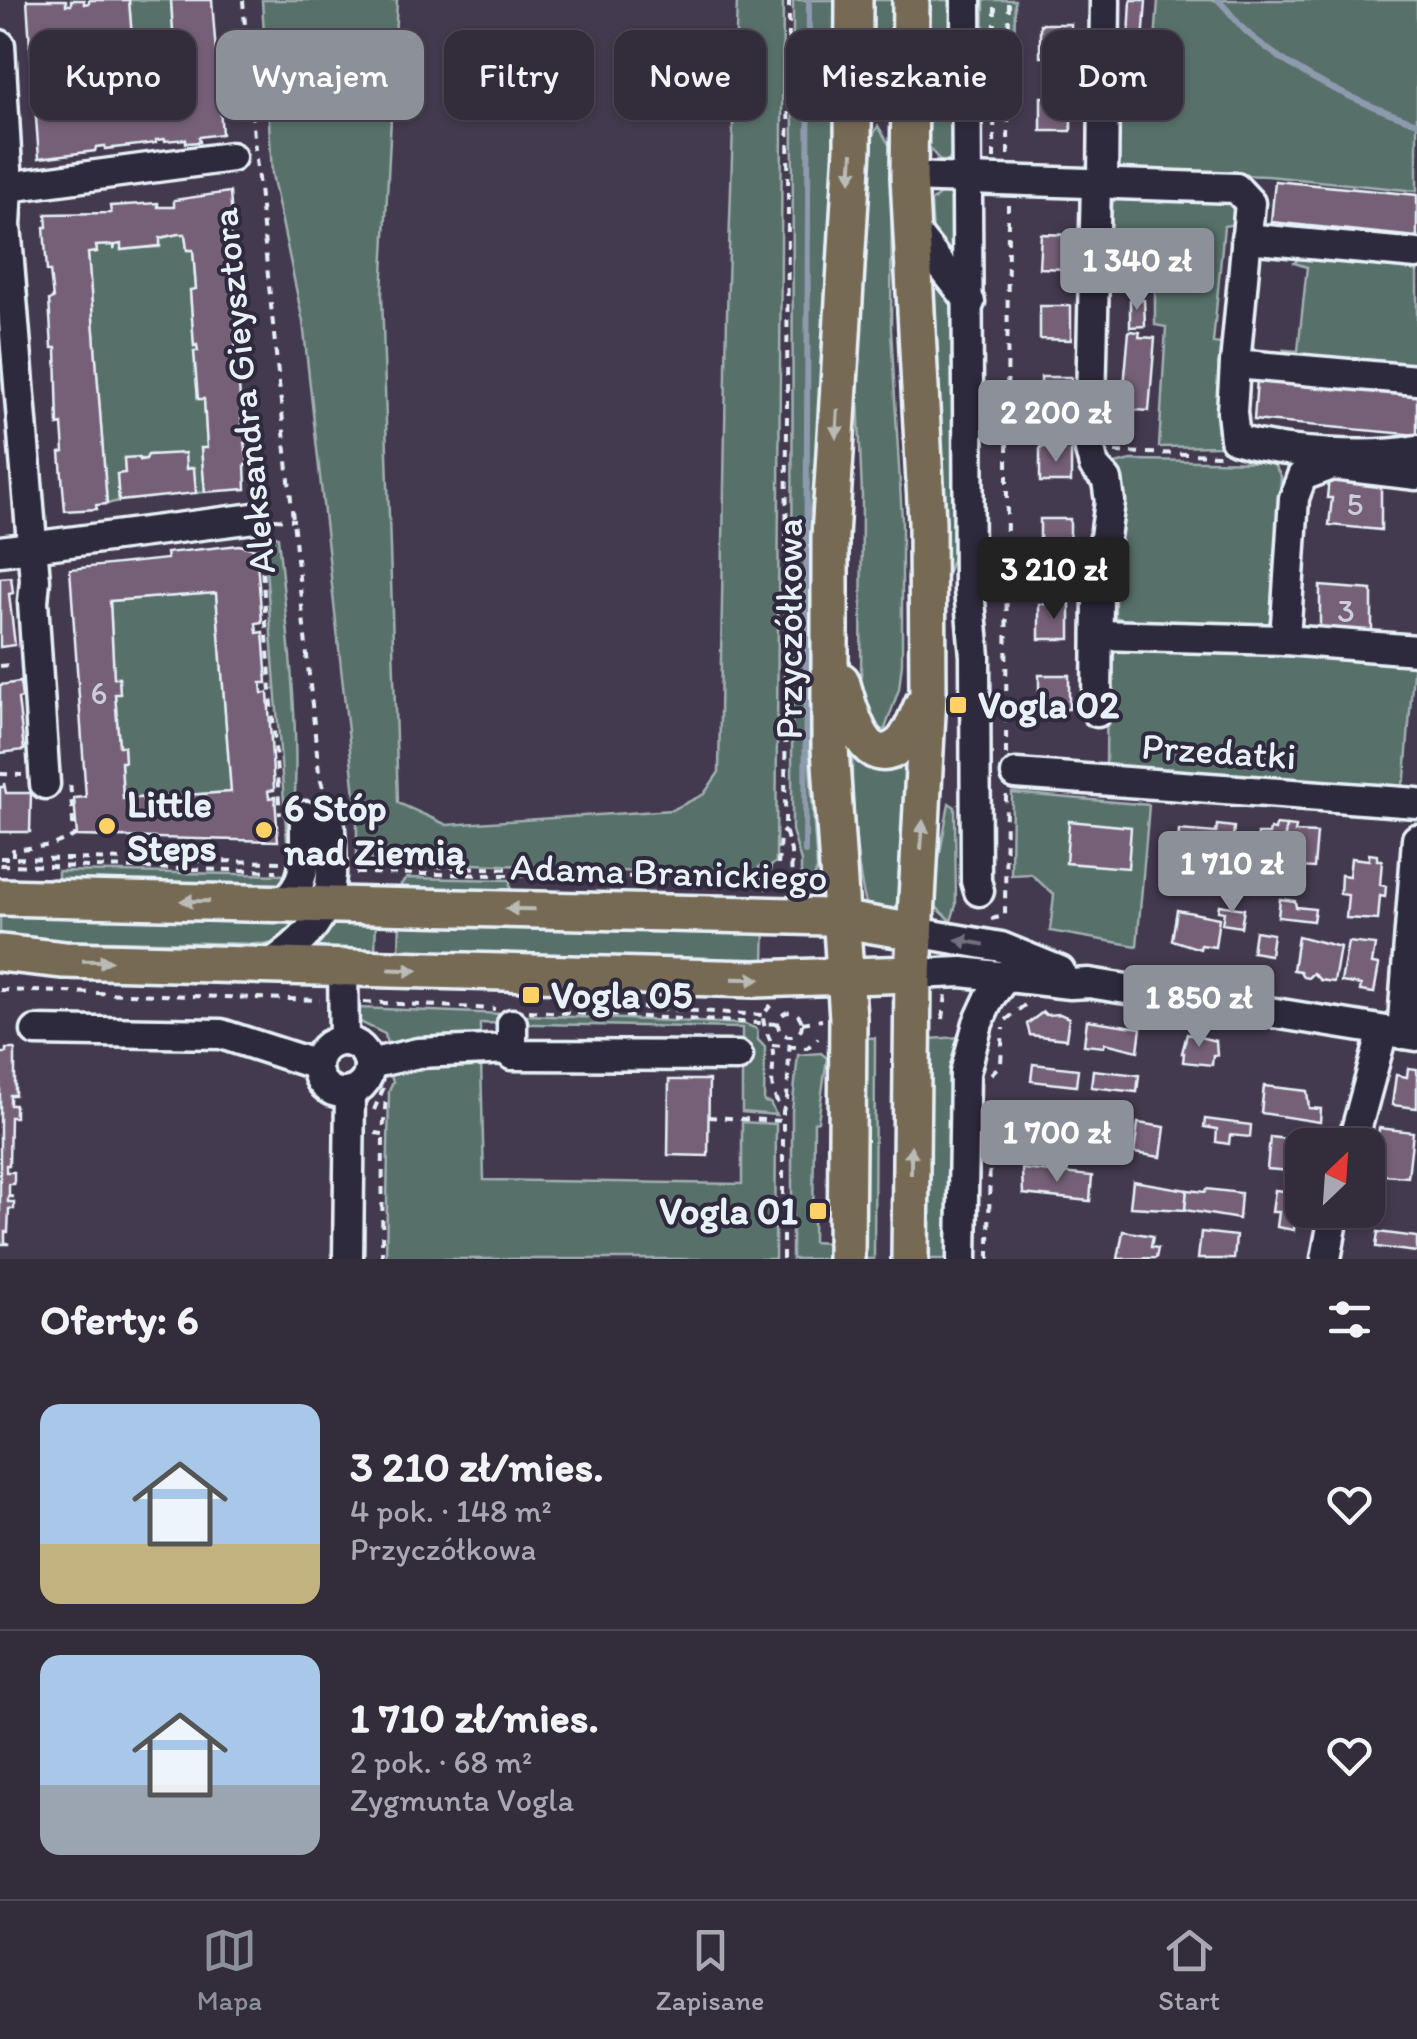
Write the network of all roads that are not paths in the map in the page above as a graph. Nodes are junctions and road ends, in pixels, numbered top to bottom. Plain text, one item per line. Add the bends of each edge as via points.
1 (854, 0) edge
2 (911, 0) edge
3 (966, 0) edge
4 (1105, 0) edge
5 (0, 45) edge
6 (2, 93) edge
7 (231, 157) dead end
8 (909, 177) junction
9 (990, 179) junction
10 (1099, 183) junction
11 (4, 188) edge
12 (912, 230) junction
13 (1246, 238) junction
14 (1417, 254) edge
15 (970, 302) junction
16 (1234, 364) junction
17 (1417, 380) edge
18 (1417, 450) edge
19 (1417, 475) edge
20 (257, 529) road end
21 (32, 547) junction
22 (0, 550) edge
23 (969, 590) junction
24 (927, 591) junction
25 (1098, 635) junction
26 (1285, 640) junction
27 (830, 649) junction
28 (1417, 650) edge
29 (928, 695) junction
30 (1097, 712) dead end
31 (1009, 775) road end
32 (32, 779) road end
33 (1417, 803) edge
34 (304, 817) road end
35 (1417, 843) edge
36 (319, 874) junction
37 (979, 891) dead end
38 (0, 897) edge
39 (842, 920) junction
40 (915, 932) junction
41 (0, 952) edge
42 (271, 964) junction
43 (913, 974) junction
44 (1007, 975) junction
45 (846, 978) junction
46 (1089, 982) junction
47 (344, 984) junction
48 (36, 1031) dead end
49 (1401, 1034) edge
50 (344, 1040) junction
51 (738, 1056) dead end
52 (369, 1064) junction
53 (316, 1065) junction
54 (350, 1092) junction
55 (1360, 1128) edge
56 (1332, 1228) edge
57 (348, 1259) edge
58 (846, 1259) edge
59 (910, 1259) edge
60 (962, 1259) edge
61 (1326, 1259) edge

1 -> 27 main road, Przyczółkowa via 854,148 830,537
2 - 8 main road
3 - 9 street
4 - 10 street
5 - 6 street
6 - 11 street
7 - 11 street
8 - 9 street
8 - 12 main road
9 - 10 street
9 - 15 street
10 - 13 street via 1236,188 1250,203
10 - 25 street via 1090,450 1107,480 1110,502
11 - 21 street
12 - 15 street
12 - 24 main road
13 - 14 street
13 - 16 street
15 - 23 street
16 - 17 street
16 - 18 street via 1235,439 1297,450
19 - 26 street via 1332,465 1302,476 1294,498
20 - 21 street
21 - 22 street
21 - 32 street
23 - 24 street
23 - 37 street
24 - 29 main road
25 - 26 street
25 - 30 street
26 - 28 street
27 - 29 main road via 859,737 874,750 899,746
27 - 39 main road, Przyczółkowa
40 -> 29 main road
31 - 33 street, Przedatki
34 - 36 street
35 - 49 street
36 -> 38 main road, Adama Branickiego via 281,904
39 -> 36 main road, Adama Branickiego
36 - 42 street via 305,938
39 - 40 main road, Adama Branickiego
39 - 45 main road, Przyczółkowa
40 - 43 main road
46 -> 40 street via 1001,947
41 -> 42 main road via 64,960
42 - 47 main road
43 - 44 street
43 - 45 main road
59 -> 43 main road
44 - 46 street
44 - 60 street via 978,1023 965,1073
47 -> 45 main road
45 - 58 main road, Przyczółkowa
46 - 49 street
47 - 50 street
48 - 53 street via 221,1034
49 - 55 street
50 - 52 street via 361,1048
50 - 53 street via 328,1045
51 - 52 street via 512,1055 509,1023 429,1052
52 - 54 street via 364,1083
53 - 54 street via 327,1088
54 - 57 street
56 - 61 street

